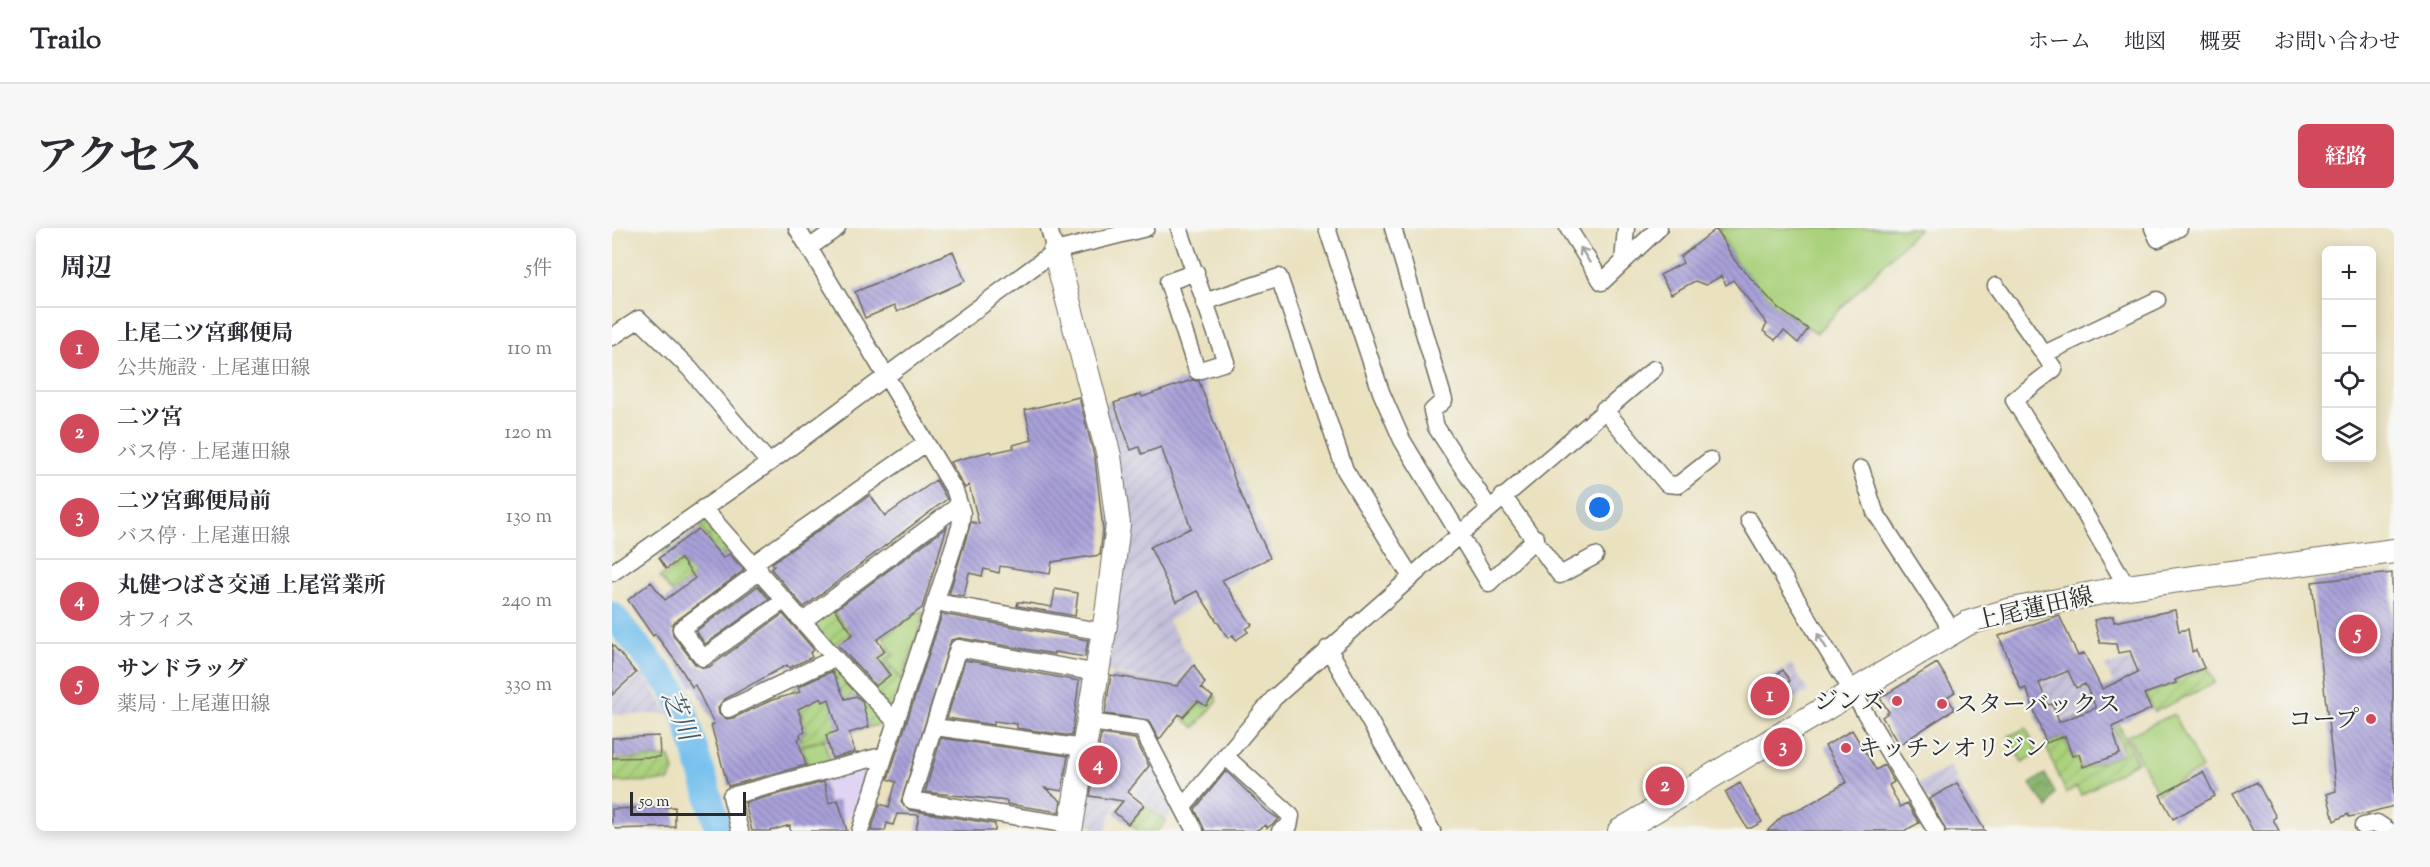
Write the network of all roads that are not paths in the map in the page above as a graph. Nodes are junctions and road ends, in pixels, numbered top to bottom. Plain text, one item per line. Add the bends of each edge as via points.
1 (796, 228) edge
2 (837, 228) edge
3 (1049, 228) edge
4 (1146, 228) edge
5 (1179, 228) edge
6 (1327, 228) edge
7 (1393, 228) edge
8 (1568, 228) edge
9 (1626, 228) edge
10 (1659, 228) edge
11 (2153, 228) edge
12 (2179, 228) edge
13 (1118, 232) edge
14 (809, 248) junction
15 (1055, 251) junction
16 (1623, 262) junction
17 (1196, 272) junction
18 (1996, 286) dead end
19 (2157, 300) dead end
20 (1204, 302) junction
21 (612, 338) edge
22 (2044, 354) junction
23 (1654, 369) dead end
24 (887, 377) junction
25 (1604, 409) junction
26 (926, 443) junction
27 (1710, 460) dead end
28 (769, 463) junction
29 (1861, 469) dead end
30 (1503, 496) junction
31 (959, 505) junction
32 (703, 508) junction
33 (1490, 508) junction
34 (1749, 520) dead end
35 (1458, 536) junction
36 (1536, 538) junction
37 (2394, 551) edge
38 (1595, 556) dead end
39 (756, 568) junction
40 (612, 573) edge
41 (1411, 577) junction
42 (2127, 587) junction
43 (785, 600) junction
44 (935, 602) junction
45 (803, 621) junction
46 (1952, 630) junction
47 (1104, 632) junction
48 (1328, 648) junction
49 (834, 658) junction
50 (1098, 673) junction
51 (1852, 691) junction
52 (728, 710) dead end
53 (896, 722) junction
54 (1089, 722) junction
55 (934, 727) junction
56 (1084, 748) junction
57 (885, 755) junction
58 (1225, 756) junction
59 (1183, 807) junction
60 (2363, 826) dead end
61 (1070, 828) edge
62 (740, 831) edge
63 (860, 831) edge
64 (1195, 831) edge
65 (1280, 831) edge
66 (1432, 831) edge
67 (1620, 831) edge
68 (1936, 831) edge
69 (2389, 831) edge

1 - 14 street
2 - 14 street
3 - 15 street
4 - 13 street
5 - 17 street
6 - 35 street via 1381,393 1402,440
7 - 33 street via 1444,400 1432,411 1436,427
16 -> 8 street via 1602,282
9 - 16 street
10 - 16 street
11 - 12 street via 2158,239
13 - 15 street
14 - 24 street
15 - 24 street
15 - 47 main road via 1115,488 1118,524
17 - 20 street
17 - 20 street via 1168,282 1197,371 1226,363
18 - 22 street
19 - 22 street
20 - 41 street via 1279,277 1345,470
21 - 28 street via 639,319 689,368
22 - 42 street via 2054,369 2014,400
23 - 25 street
24 - 26 street
24 - 28 street
25 - 27 street via 1667,484 1678,485
25 - 30 street
26 - 31 street via 955,491
26 - 39 street
28 - 32 street
29 - 46 street via 1875,512
30 - 33 street
30 - 36 street
31 - 44 street via 960,527
31 - 45 street
32 - 39 street
32 - 40 street
33 - 35 street
51 -> 34 street
35 - 36 street via 1489,583
35 - 41 street
36 - 38 street via 1560,575
37 - 42 main road, 上尾蓮田線
39 - 43 street
39 - 43 street via 681,629 703,658
41 - 48 street
42 - 46 main road, 上尾蓮田線 via 1998,614
43 - 45 street
44 - 47 street
44 - 53 street
45 - 49 street
46 - 51 main road, 上尾蓮田線
47 - 50 main road
48 - 58 street via 1274,698
48 - 66 street
49 - 52 street
49 - 53 street
50 - 54 main road
50 - 55 street via 958,648
51 - 67 main road, 上尾蓮田線
51 - 68 street
53 - 57 street
54 - 56 main road
54 - 59 street via 1142,729
55 - 56 street
55 - 61 street via 911,800
56 - 61 main road
57 - 62 street via 731,796
57 - 63 street
58 - 59 street
58 - 65 street via 1292,816 1288,826
59 - 64 street
60 - 69 street via 2377,823

